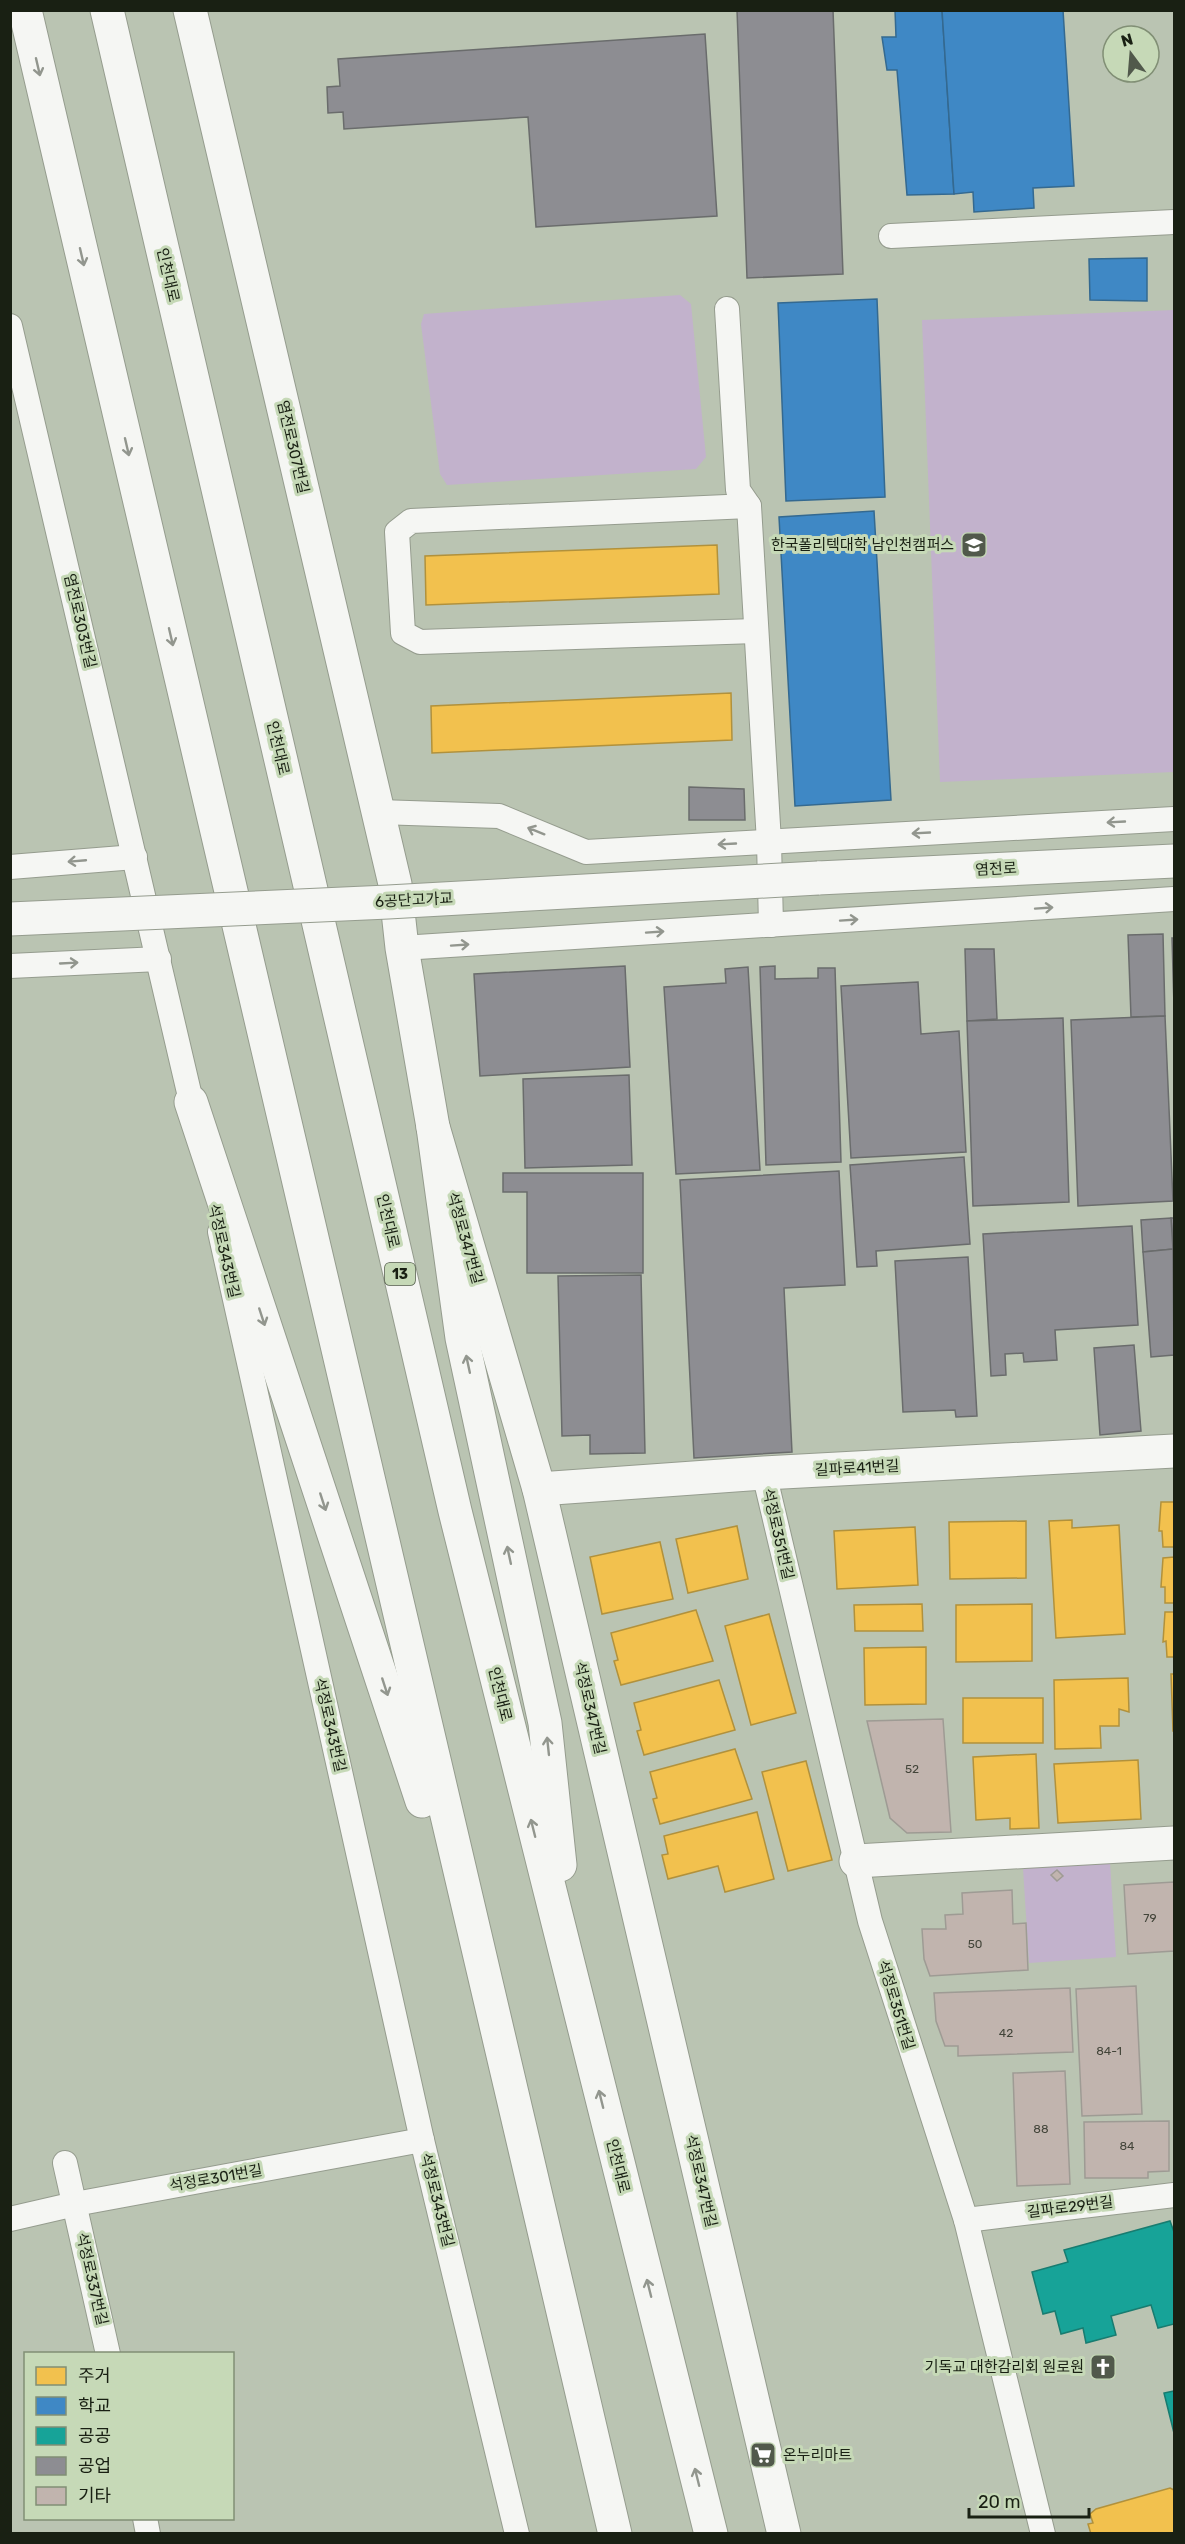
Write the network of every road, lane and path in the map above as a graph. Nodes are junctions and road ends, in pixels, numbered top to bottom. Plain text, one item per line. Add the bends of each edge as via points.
1 (25, 10) edge
2 (107, 10) edge
3 (190, 10) edge
4 (1174, 222) edge
5 (891, 236) dead end
6 (727, 309) dead end
7 (10, 326) edge
8 (749, 506) junction
9 (756, 631) junction
10 (378, 812) junction
11 (1174, 819) edge
12 (769, 842) junction
13 (135, 857) junction
14 (1174, 861) edge
15 (10, 867) edge
16 (818, 878) joint
17 (395, 884) joint
18 (1174, 899) edge
19 (149, 916) joint
20 (10, 919) edge
21 (771, 925) junction
22 (402, 948) junction
23 (159, 959) junction
24 (10, 966) edge
25 (191, 1102) junction
26 (433, 1127) junction
27 (1174, 1451) edge
28 (764, 1473) junction
29 (539, 1489) junction
30 (1174, 1843) edge
31 (856, 1861) junction
32 (573, 1992) junction
33 (489, 2002) junction
34 (422, 2140) junction
35 (65, 2163) dead end
36 (1174, 2195) edge
37 (75, 2204) junction
38 (10, 2218) edge
39 (966, 2220) junction
40 (108, 2352) edge
41 (518, 2534) edge
42 (615, 2534) edge
43 (711, 2534) edge
44 (784, 2534) edge
45 (1043, 2534) edge

1 -> 33 main road
32 -> 2 main road, 인천대로 / 13 via 455,1511
3 - 10 main road, 염전로307번길
4 - 5 lane
6 - 8 lane via 738,490
7 - 13 lane, 염전로303번길
8 - 9 lane
8 - 9 lane via 411,521 397,532 403,633 420,642
9 - 12 lane
12 -> 10 lane via 586,852 499,816
10 - 17 main road, 염전로307번길
11 -> 12 lane
12 - 21 lane
13 -> 15 lane
13 - 19 lane, 염전로303번길
14 - 16 main road, 염전로
16 - 20 main road, 6공단고가교, bridge
17 - 22 main road, 석정로347번길
21 -> 18 lane
19 - 23 lane, 석정로343번길
22 -> 21 lane
22 - 26 main road, 석정로347번길
24 -> 23 lane
23 - 25 lane, 석정로343번길
25 -> 33 main road
25 - 34 lane, 석정로343번길
26 - 29 main road, 석정로347번길
32 -> 26 main road via 545,1723 462,1338
27 - 28 main road, 길파로41번길
28 - 29 main road, 길파로41번길
28 - 31 lane, 석정로351번길
29 - 44 main road, 석정로347번길
30 - 31 main road
31 - 39 lane, 석정로351번길 via 870,1921
43 -> 32 main road, 인천대로 / 13
33 - 42 main road
34 - 37 lane, 석정로301번길
34 - 41 lane, 석정로343번길
35 - 37 lane, 석정로337번길
36 - 39 lane, 길파로29번길
37 - 38 lane, 석정로301번길
37 - 40 lane, 석정로337번길
39 - 45 lane, 석정로351번길

